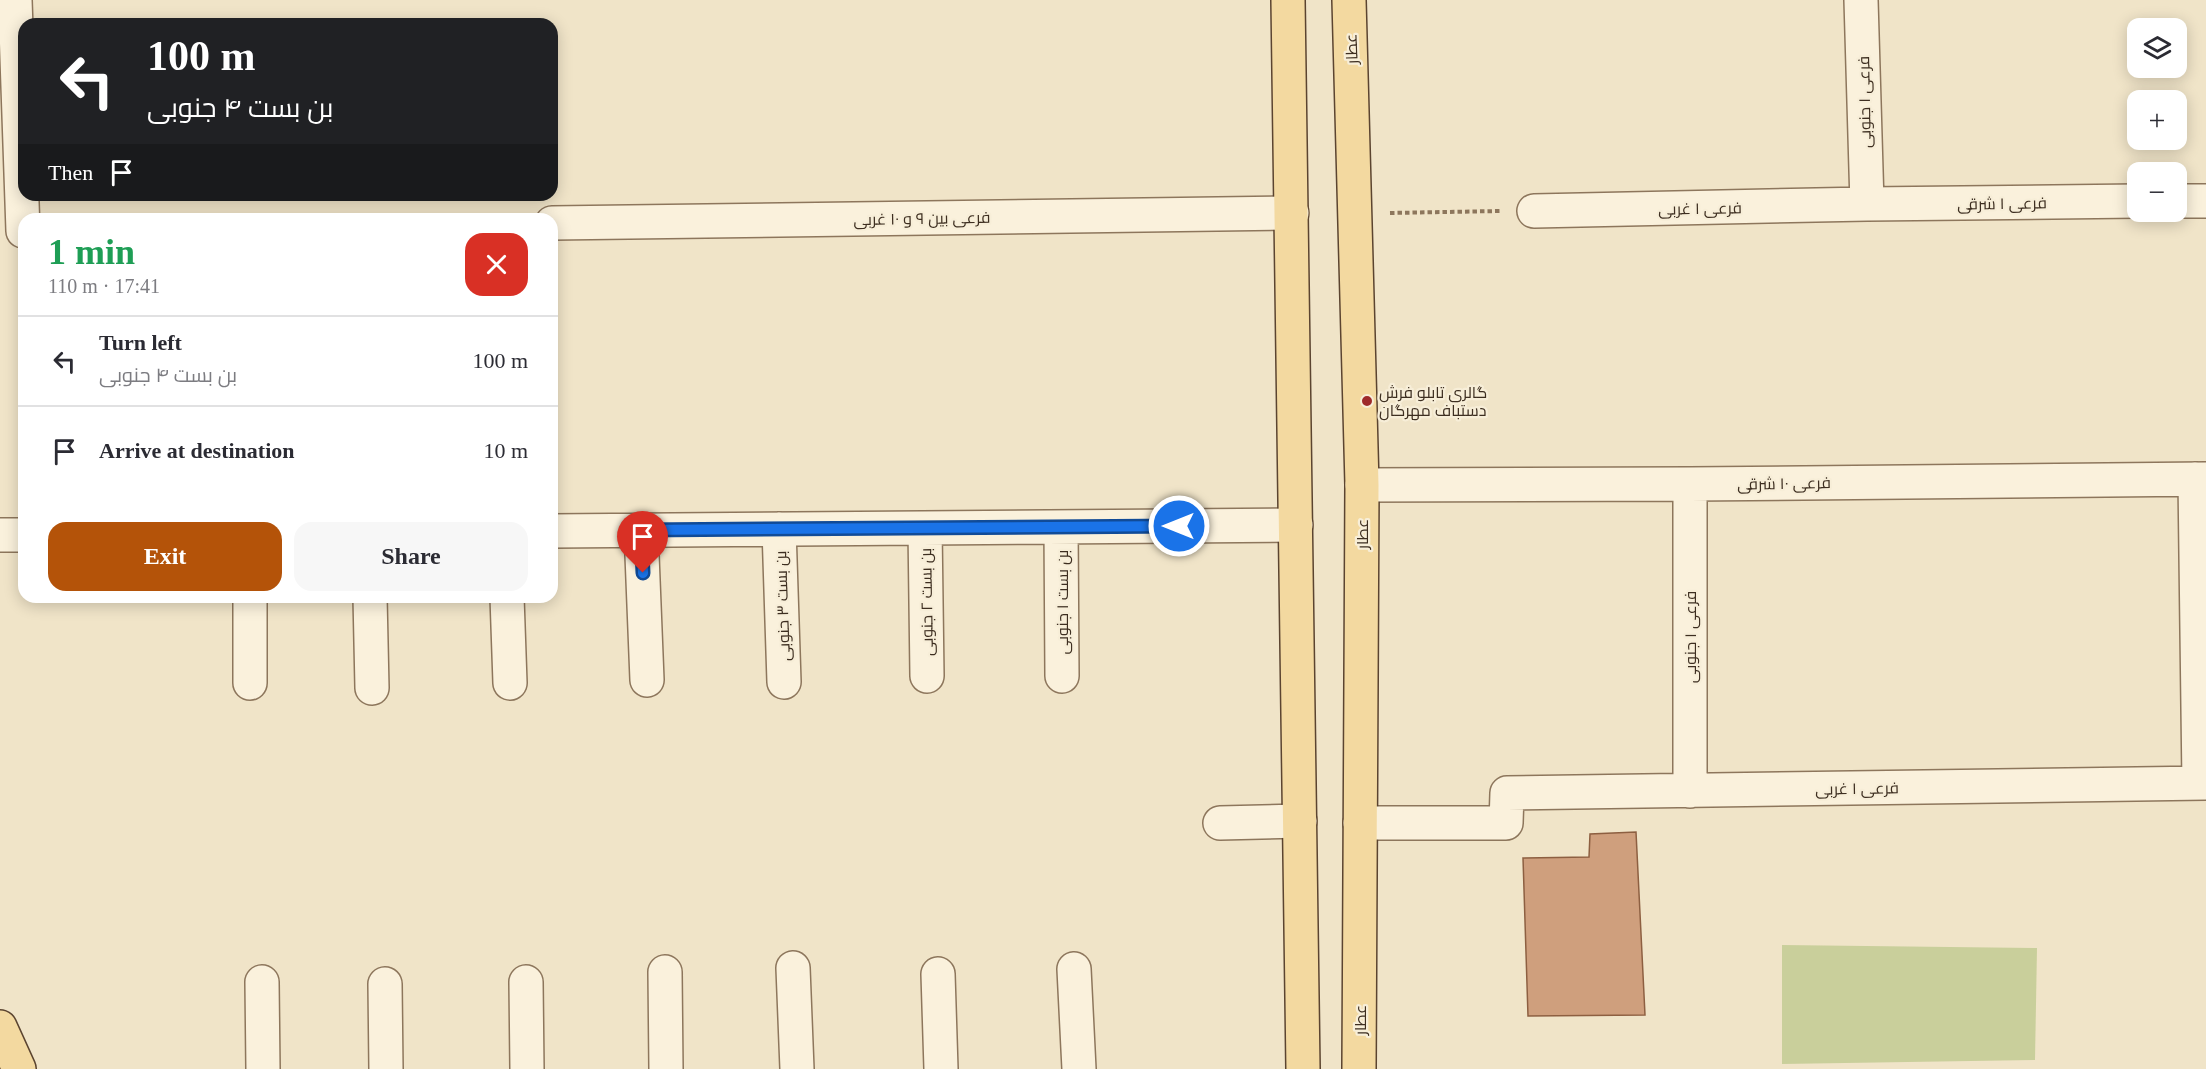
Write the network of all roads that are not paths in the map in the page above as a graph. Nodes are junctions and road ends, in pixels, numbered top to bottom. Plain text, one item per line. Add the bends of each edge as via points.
1 (15, 0) edge
2 (1288, 0) edge
3 (1349, 0) edge
4 (1862, 0) edge
5 (2127, 201) edge
6 (2187, 201) edge
7 (2206, 201) edge
8 (1867, 204) junction
9 (1534, 211) road end
10 (1292, 213) junction
11 (558, 223) edge
12 (16, 231) edge
13 (2200, 479) edge
14 (1362, 484) junction
15 (1690, 484) junction
16 (1296, 525) junction
17 (1061, 527) junction
18 (925, 528) junction
19 (641, 530) junction
20 (779, 530) junction
21 (558, 531) edge
22 (0, 535) edge
23 (18, 535) edge
24 (250, 603) edge
25 (370, 603) edge
26 (507, 603) edge
27 (927, 676) dead end
28 (1062, 676) dead end
29 (647, 680) dead end
30 (784, 682) dead end
31 (250, 683) dead end
32 (510, 683) dead end
33 (372, 688) dead end
34 (2203, 783) edge
35 (1690, 791) junction
36 (1300, 821) junction
37 (1220, 823) dead end
38 (1360, 823) junction
39 (793, 968) dead end
40 (1074, 969) dead end
41 (665, 972) dead end
42 (939, 974) dead end
43 (262, 982) dead end
44 (526, 982) dead end
45 (385, 984) dead end
46 (0, 1027) edge
47 (19, 1069) edge
48 (263, 1069) edge
49 (386, 1069) edge
50 (527, 1069) edge
51 (666, 1069) edge
52 (797, 1069) edge
53 (941, 1069) edge
54 (1079, 1069) edge
55 (1303, 1069) edge
56 (1359, 1069) edge

1 - 12 street
2 - 10 main road
3 - 14 main road, عطار
4 - 8 street, فرعی ۱ جنوبی
5 - 8 street, فرعی ۱ شرقی
6 - 7 street
8 - 9 street, فرعی ۱ غربی
10 - 11 street, فرعی بین ۹ و ۱۰ غربی
10 - 16 main road
13 - 15 street, فرعی ۱۰ شرقی
13 - 34 street
14 - 15 street, فرعی ۱۰ شرقی
14 - 38 main road, عطار
15 - 35 street, فرعی ۱ جنوبی
16 - 17 street
16 - 36 main road
17 - 18 street
17 - 28 street, بن بست ۱ جنوبی
18 - 20 street
18 - 27 street, بن بست ۲ جنوبی
19 - 20 street
19 - 21 street
19 - 29 street
20 - 30 street, بن بست ۳ جنوبی
22 - 23 street
24 - 31 street
25 - 33 street
26 - 32 street
34 - 35 street, فرعی ۱ غربی
35 - 38 street, فرعی ۱ غربی via 1507,793 1506,823
36 - 37 street
36 - 55 main road
38 - 56 main road, عطار
39 - 52 street
40 - 54 street
41 - 51 street
42 - 53 street
43 - 48 street
44 - 50 street
45 - 49 street
46 - 47 main road

